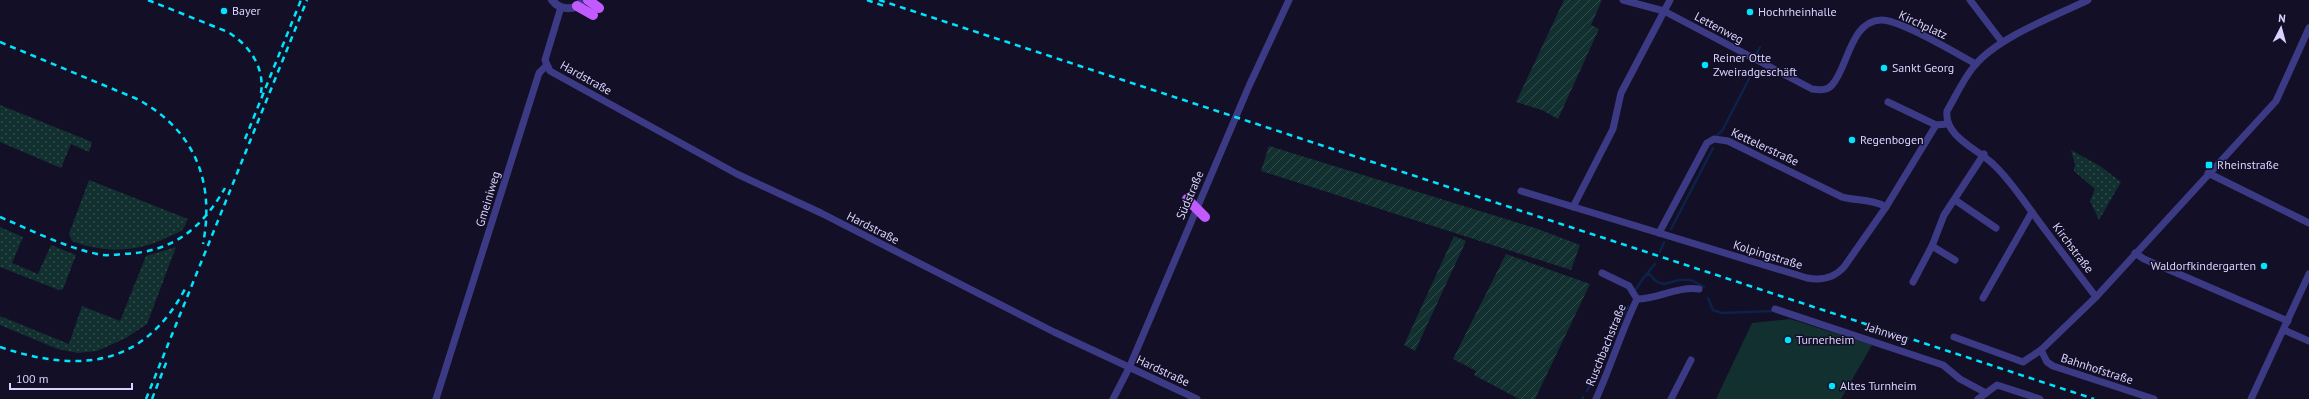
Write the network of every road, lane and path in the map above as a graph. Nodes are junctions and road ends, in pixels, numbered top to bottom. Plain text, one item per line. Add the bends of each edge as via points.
1 (552, 0) edge
2 (588, 0) edge
3 (1289, 0) edge
4 (1624, 0) edge
5 (1670, 0) edge
6 (1970, 0) edge
7 (2088, 0) edge
8 (580, 3) edge
9 (561, 7) junction
10 (1664, 11) junction
11 (2309, 28) edge
12 (2002, 42) junction
13 (1976, 64) junction
14 (546, 66) junction
15 (1824, 90) joint
16 (1888, 102) dead end
17 (1947, 124) junction
18 (1936, 126) junction
19 (1984, 154) junction
20 (2208, 173) junction
21 (1521, 191) dead end
22 (1187, 199) dead end
23 (1955, 200) junction
24 (1573, 207) junction
25 (1886, 207) junction
26 (2032, 212) junction
27 (1205, 217) dead end
28 (2309, 223) edge
29 (1996, 228) dead end
30 (1659, 233) junction
31 (1932, 246) junction
32 (2135, 253) junction
33 (1955, 260) dead end
34 (1602, 273) dead end
35 (2309, 274) edge
36 (1913, 282) dead end
37 (1699, 289) dead end
38 (2096, 297) junction
39 (1637, 298) junction
40 (1983, 298) dead end
41 (1775, 309) dead end
42 (2288, 320) junction
43 (2284, 330) junction
44 (1954, 337) dead end
45 (2309, 341) edge
46 (2041, 350) junction
47 (1691, 360) dead end
48 (1129, 368) junction
49 (1986, 393) junction
50 (436, 399) edge
51 (1114, 399) edge
52 (1197, 399) edge
53 (1596, 399) edge
54 (1671, 399) edge
55 (1978, 399) edge
56 (2040, 399) edge
57 (2154, 399) edge
58 (2251, 399) edge

1 - 9 street
2 - 8 main road via 596,11
3 - 48 street, Südstraße via 1248,86
4 - 10 street, Lettenweg
5 - 10 street
6 - 12 street
7 - 12 street
8 - 9 street via 571,8
9 - 14 street, Gmeiniweg via 545,60
10 - 15 street, Lettenweg via 1790,79 1812,89
10 - 24 street via 1621,93 1613,129
11 - 20 street via 2276,101
12 - 13 street
13 - 15 street, Kirchplatz via 1915,32 1882,20 1867,23 1846,54 1836,80 1832,86
13 - 17 street via 1947,111
14 - 48 street, Hardstraße via 550,71 737,174 821,213 1047,329
14 - 50 street, Gmeiniweg via 539,73
16 - 18 street
17 - 18 street
17 - 19 street, Kirchstraße via 1954,134
18 - 25 street, Kolpingstraße
19 - 23 street
19 - 26 street, Kirchstraße via 2006,175
20 - 28 street
20 - 32 street
21 - 24 street, Kolpingstraße
22 - 27 main road, bridge
23 - 29 street
23 - 31 street via 1944,215
24 - 30 street, Kolpingstraße
25 - 30 street, Kolpingstraße via 1840,271 1832,277 1821,279 1807,278
25 - 30 street, Kettelerstraße via 1876,201 1858,201 1842,197 1728,141 1714,139 1707,143
26 - 38 street, Kirchstraße
26 - 40 street
31 - 33 street
31 - 36 street
32 - 38 street
32 - 42 street
34 - 39 street via 1629,286
35 - 42 street
37 - 39 street via 1682,288 1648,299
38 - 46 street
39 - 53 street, Ruschbachstraße via 1619,337 1613,362
41 - 49 street, Jahnweg via 1943,365 1960,380
42 - 43 street
43 - 45 street
43 - 58 street
44 - 46 street via 2023,362
46 - 57 street, Bahnhofstraße via 2047,362 2053,366
47 - 54 street
48 - 51 street, Südstraße
48 - 52 street, Hardstraße
49 - 55 street
49 - 56 street via 1997,385

